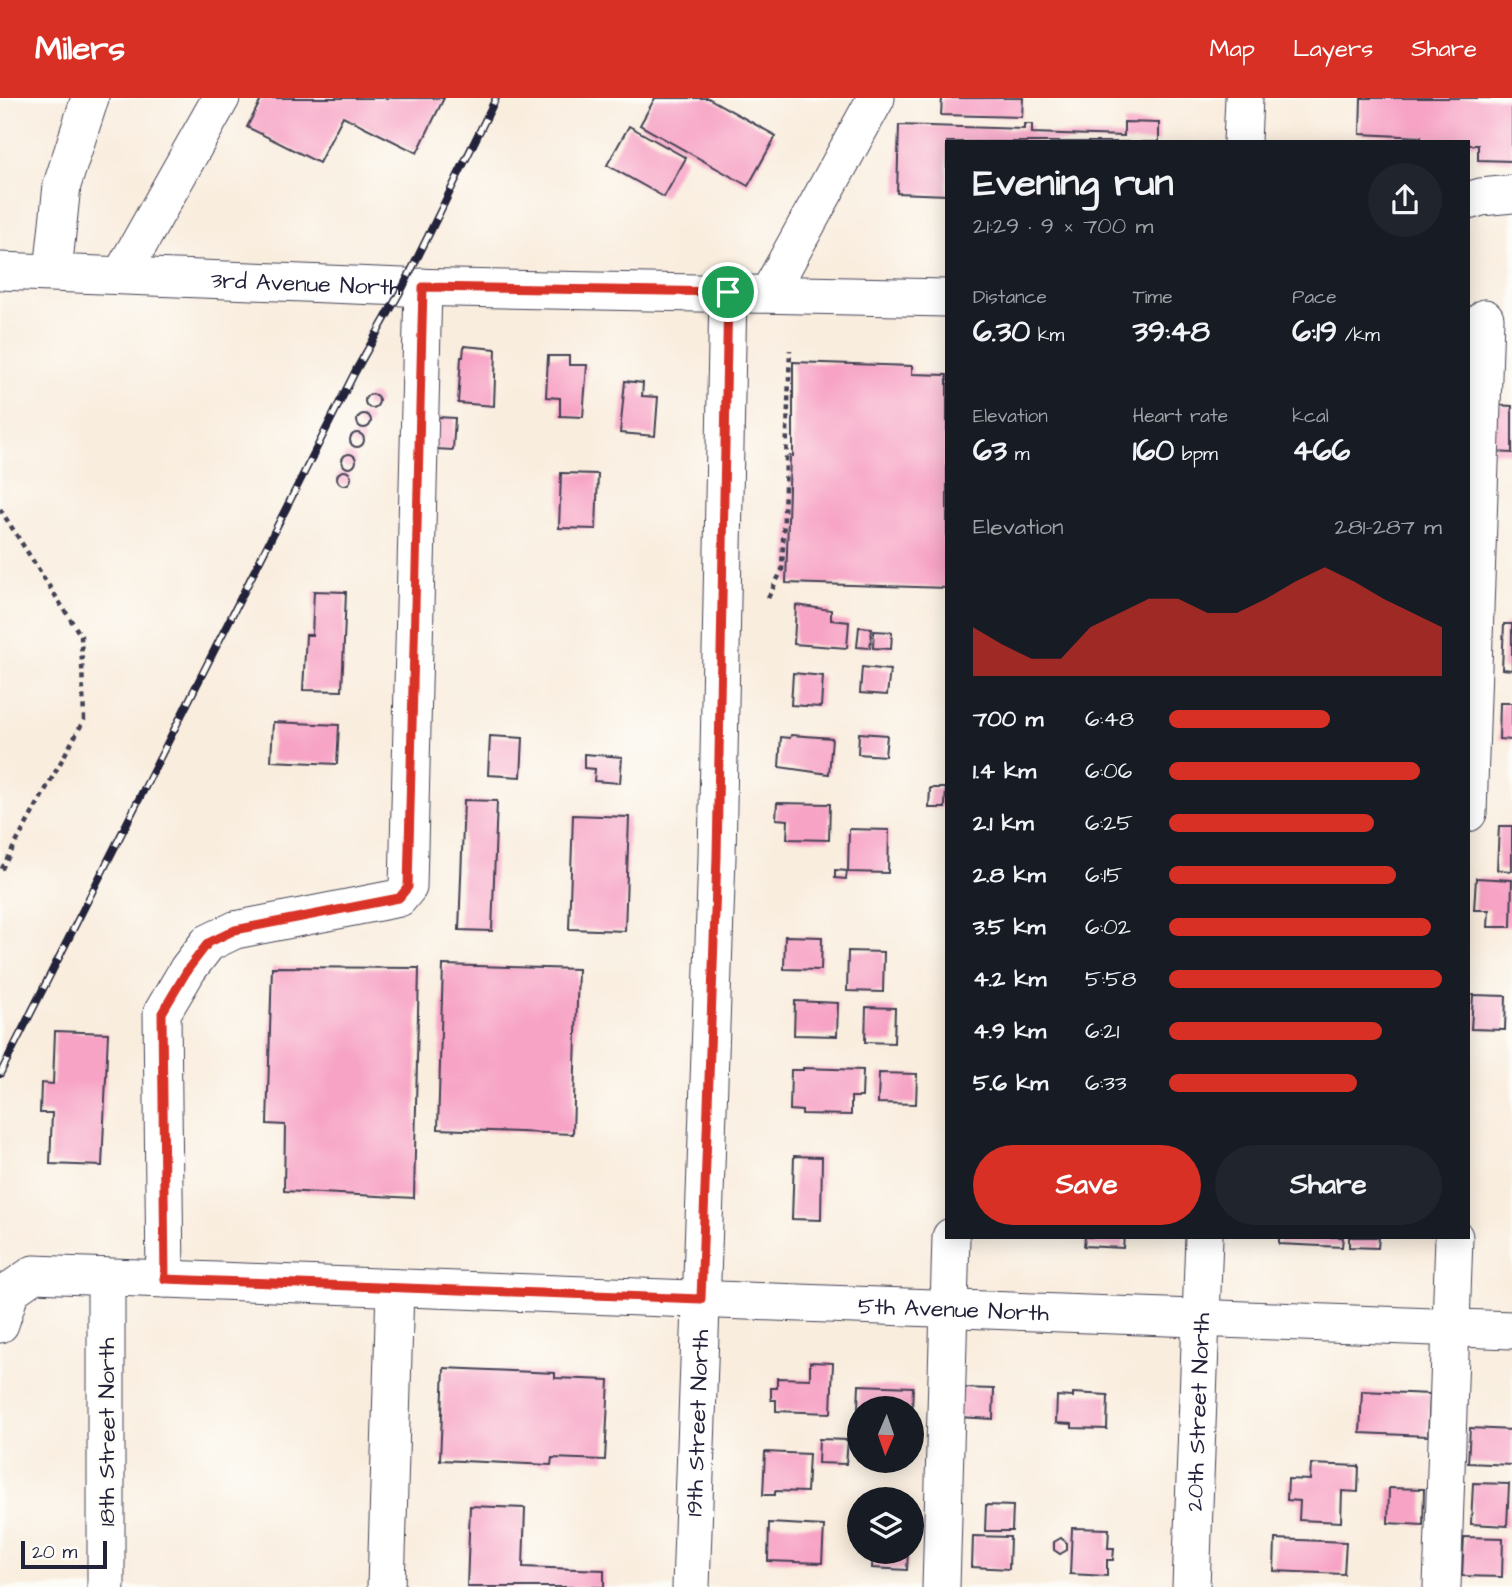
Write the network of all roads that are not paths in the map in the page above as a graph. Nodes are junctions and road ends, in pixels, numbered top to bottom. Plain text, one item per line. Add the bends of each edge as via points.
1 (90, 98) edge
2 (221, 98) edge
3 (876, 98) edge
4 (1244, 98) edge
5 (1242, 140) edge
6 (1512, 194) edge
7 (1470, 200) edge
8 (0, 271) edge
9 (53, 272) junction
10 (122, 274) junction
11 (423, 287) junction
12 (728, 292) junction
13 (769, 293) junction
14 (945, 298) edge
15 (1488, 318) edge
16 (1470, 764) edge
17 (951, 1239) edge
18 (1203, 1239) edge
19 (1454, 1239) edge
20 (106, 1277) junction
21 (165, 1279) junction
22 (395, 1288) junction
23 (701, 1299) junction
24 (948, 1309) junction
25 (1201, 1318) junction
26 (0, 1324) edge
27 (1451, 1328) junction
28 (1512, 1330) edge
29 (106, 1587) edge
30 (386, 1587) edge
31 (691, 1587) edge
32 (941, 1587) edge
33 (1191, 1587) edge
34 (1442, 1587) edge

1 - 9 street via 62,185
2 - 10 street
3 - 13 street
4 - 5 street
6 - 7 street
8 - 9 street, 3rd Avenue North
9 - 10 street, 3rd Avenue North
10 - 11 street, 3rd Avenue North
11 - 12 street, 3rd Avenue North
11 - 21 street via 408,887 399,898 235,930 208,943 188,969 162,1013
12 - 13 street, 3rd Avenue North
12 - 23 street, 19th Street North via 717,857
13 - 14 street, 3rd Avenue North
15 - 16 street
17 - 24 street
18 - 25 street, 20th Street North
19 - 27 street
20 - 21 street, 5th Avenue North
20 - 26 street, 5th Avenue North via 34,1274 11,1290
20 - 29 street, 18th Street North
21 - 22 street, 5th Avenue North
22 - 23 street, 5th Avenue North
22 - 30 street
23 - 24 street, 5th Avenue North
23 - 31 street, 19th Street North
24 - 25 street, 5th Avenue North
24 - 32 street
25 - 27 street, 5th Avenue North
25 - 33 street, 20th Street North
27 - 28 street, 5th Avenue North
27 - 34 street

